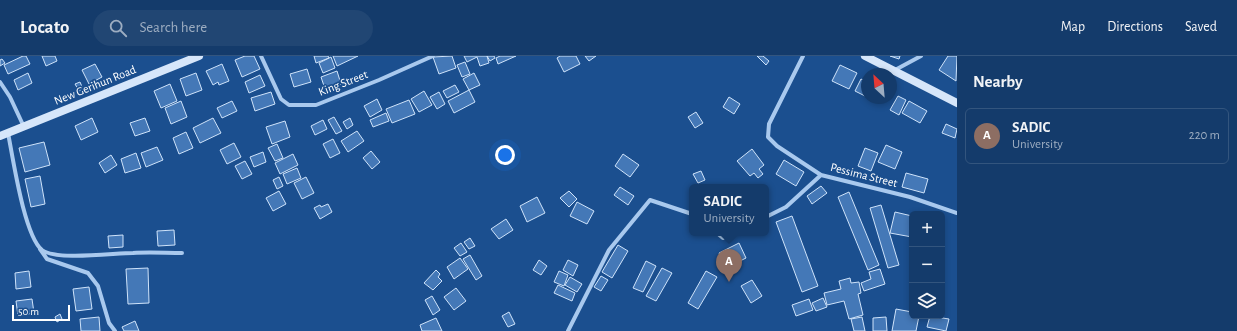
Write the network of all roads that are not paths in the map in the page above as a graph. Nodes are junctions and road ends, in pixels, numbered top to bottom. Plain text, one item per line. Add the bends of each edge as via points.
1 (199, 56) edge
2 (261, 56) edge
3 (433, 56) edge
4 (803, 56) edge
5 (865, 56) edge
6 (921, 56) edge
7 (888, 68) edge
8 (897, 69) edge
9 (897, 73) edge
10 (0, 82) edge
11 (957, 103) edge
12 (25, 127) junction
13 (8, 132) junction
14 (0, 136) edge
15 (821, 175) junction
16 (689, 213) edge
17 (957, 213) edge
18 (769, 216) edge
19 (36, 242) junction
20 (182, 253) dead end
21 (115, 331) edge
22 (568, 331) edge

1 - 12 street, New Gerihun Road
2 - 3 street, King Street via 281,99 289,105 316,104
4 - 15 street, Pessima Street via 769,124 768,137 777,146
5 - 7 street
6 - 8 street
9 - 11 street
10 - 12 street
12 - 13 street, New Gerihun Road
13 - 14 street, New Gerihun Road
13 - 19 street via 19,190
15 - 17 street, Pessima Street via 910,197
15 - 18 street via 786,207
16 - 22 street via 650,200 609,250
19 - 20 street via 42,250 52,254 84,256
19 - 21 street via 47,259 88,273 98,286 109,323

